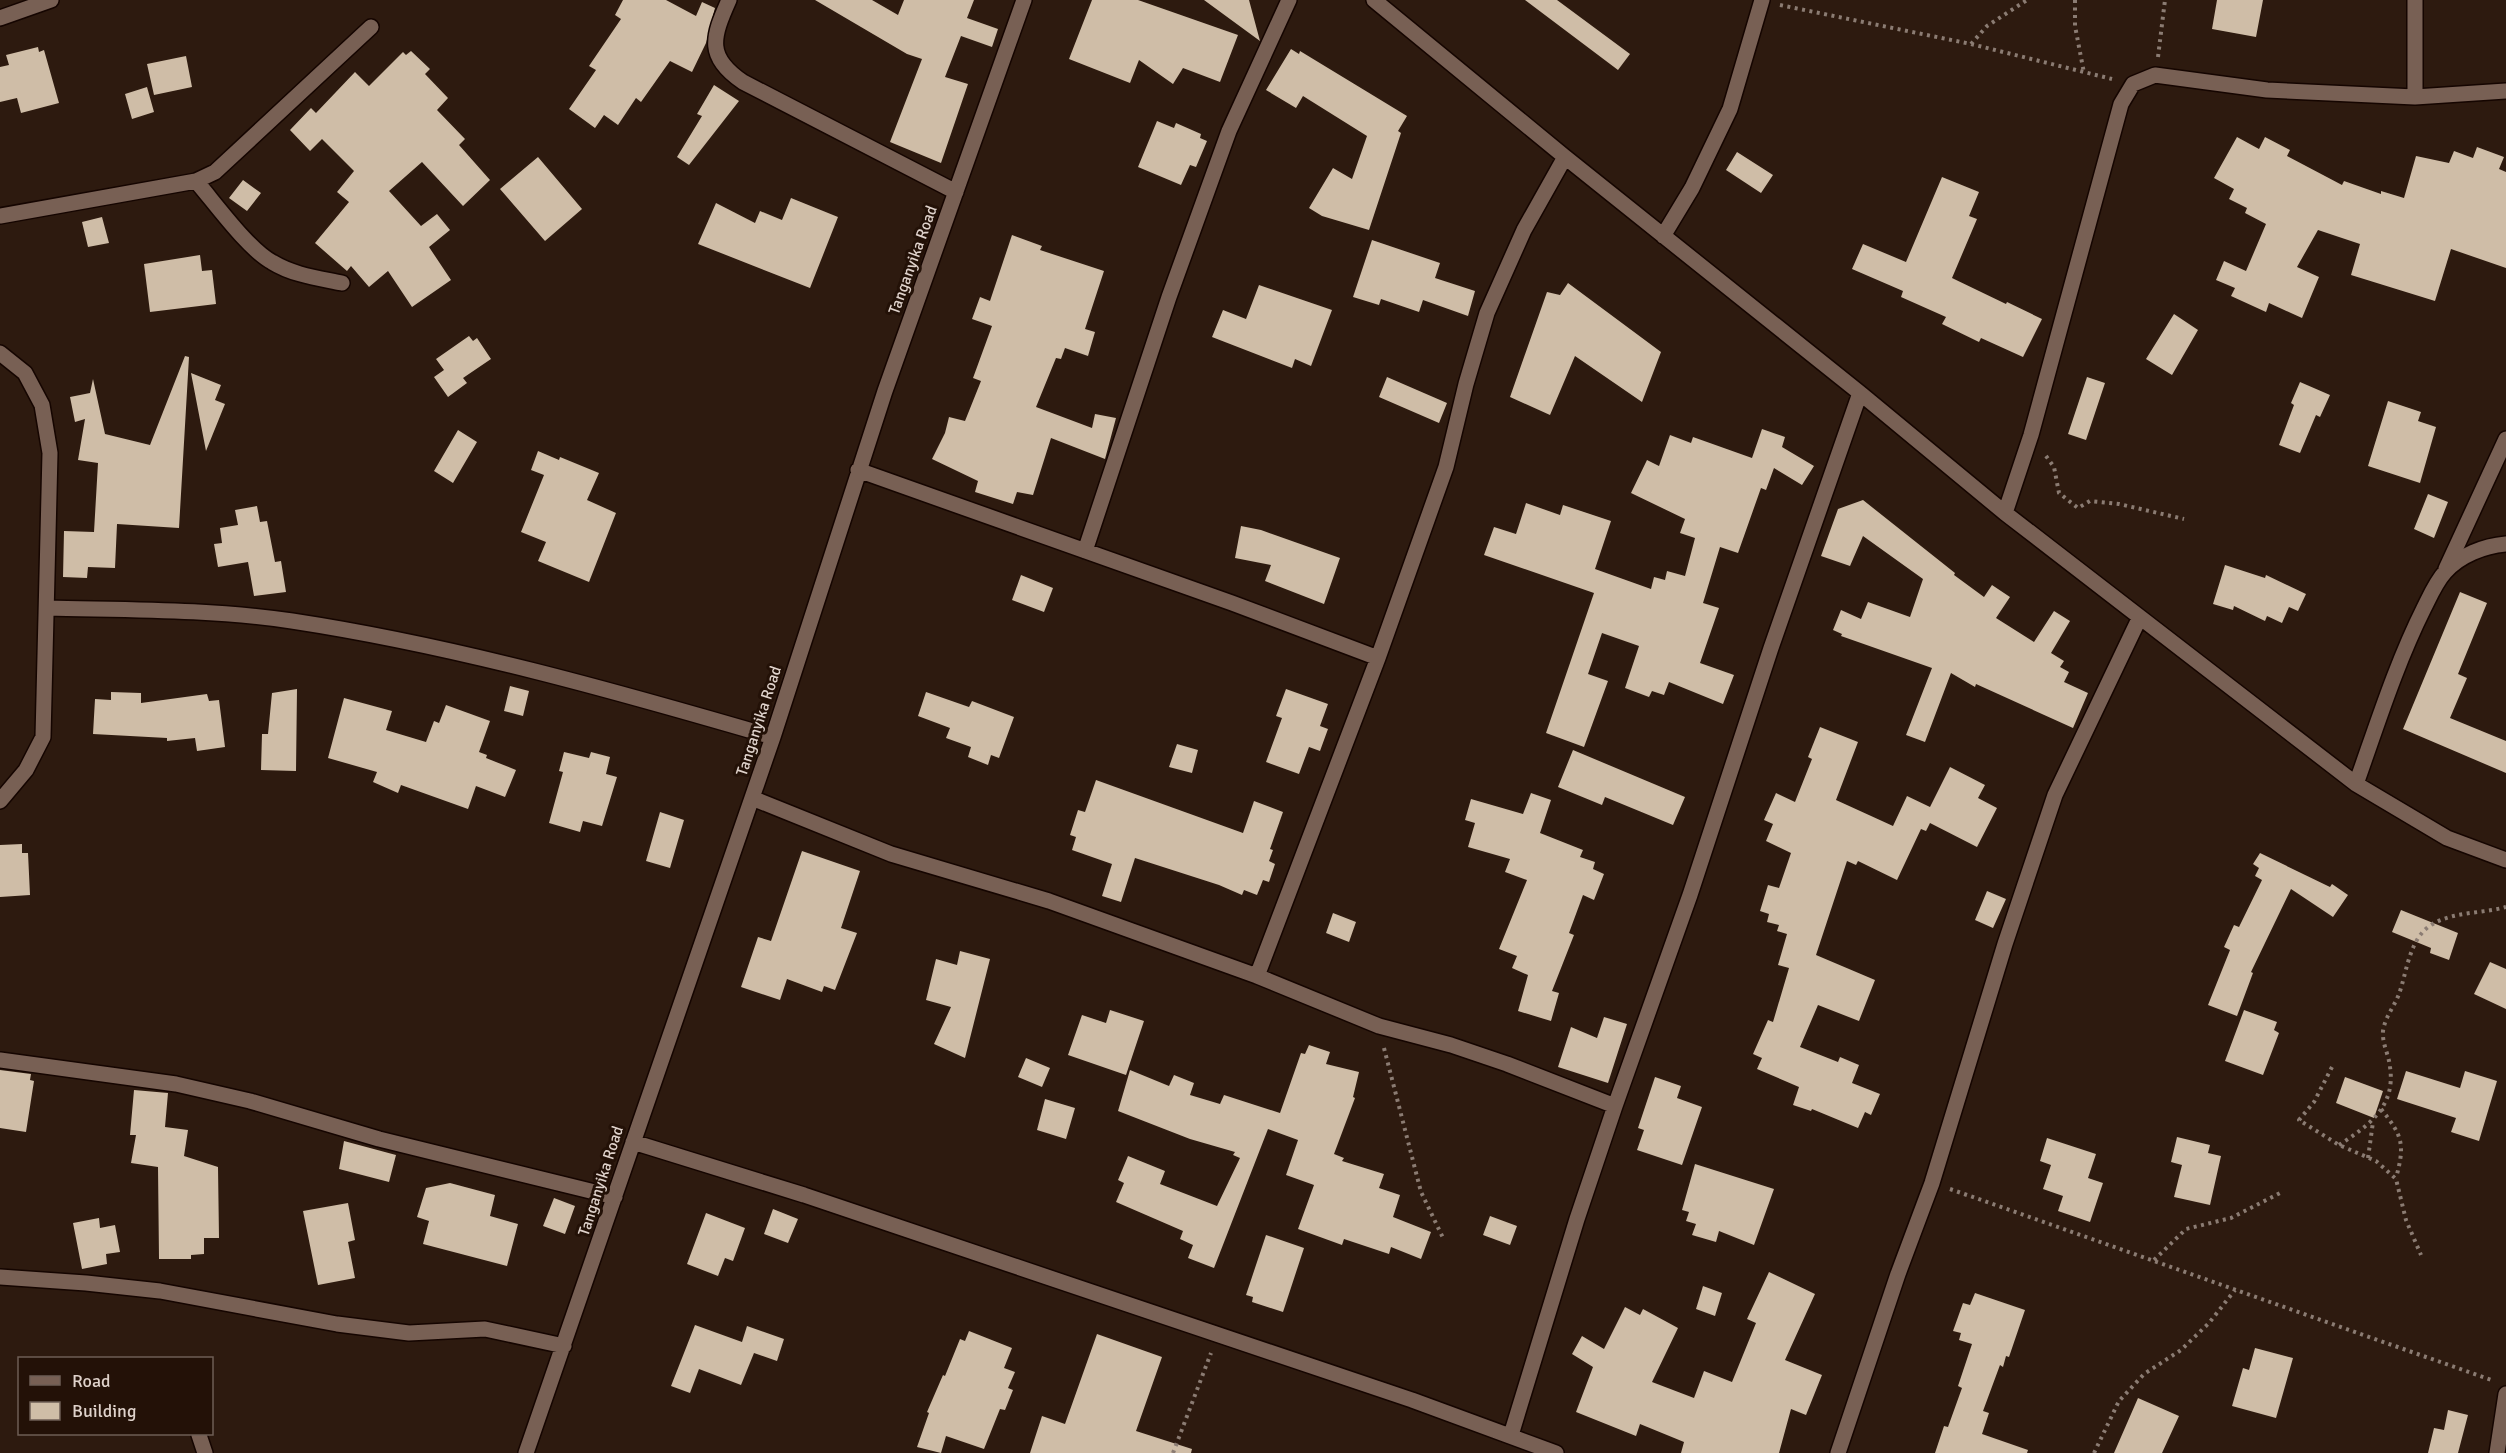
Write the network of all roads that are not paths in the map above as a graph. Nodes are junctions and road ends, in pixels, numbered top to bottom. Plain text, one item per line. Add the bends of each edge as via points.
1 (51, 0) edge
2 (729, 0) edge
3 (1024, 0) edge
4 (1288, 0) edge
5 (1374, 0) edge
6 (2415, 0) edge
7 (1762, 1) edge
8 (0, 18) edge
9 (371, 27) dead end
10 (2506, 91) edge
11 (2415, 97) junction
12 (1564, 158) junction
13 (196, 181) junction
14 (956, 192) junction
15 (0, 216) edge
16 (1663, 236) junction
17 (342, 283) dead end
18 (0, 353) edge
19 (1860, 393) junction
20 (2506, 439) edge
21 (858, 470) junction
22 (2005, 513) junction
23 (2506, 544) edge
24 (1085, 551) junction
25 (2445, 572) junction
26 (48, 608) junction
27 (2139, 619) junction
28 (1378, 658) junction
29 (773, 737) junction
30 (2356, 784) junction
31 (752, 798) junction
32 (0, 801) edge
33 (2506, 860) edge
34 (1257, 976) junction
35 (0, 1060) edge
36 (1615, 1106) junction
37 (633, 1142) junction
38 (615, 1197) junction
39 (0, 1277) edge
40 (564, 1346) junction
41 (2506, 1394) edge
42 (2503, 1433) edge
43 (199, 1435) edge
44 (1511, 1435) junction
45 (206, 1453) edge
46 (526, 1453) edge
47 (1556, 1453) edge
48 (1838, 1453) edge
49 (2497, 1453) edge

1 - 8 street
2 - 14 street via 716,37 717,54 728,72
3 - 14 street, Tanganyika Road
4 - 24 street via 1229,131
5 - 12 street
6 - 11 street
7 - 16 street via 1730,109 1692,189
9 - 13 street via 215,172
10 - 11 street
11 - 22 street via 2267,90 2155,75 2133,84 2121,104 2031,435
12 - 16 street
12 - 28 street via 1524,230 1487,313 1446,467
13 - 15 street
13 - 17 street via 270,262 302,275
14 - 21 street, Tanganyika Road
16 - 19 street
18 - 26 street via 25,373 42,405 50,453
19 - 22 street
19 - 36 street
20 - 25 street
21 - 24 street
21 - 29 street, Tanganyika Road
22 - 27 street
23 - 25 street via 2478,550
24 - 28 street
25 - 30 street via 2411,633
26 - 29 street via 179,611 291,621 437,648 598,686
26 - 32 street via 44,737 26,770
27 - 30 street
27 - 48 street via 2055,795 1932,1183
28 - 34 street
29 - 31 street, Tanganyika Road
30 - 33 street via 2447,838
31 - 34 street via 891,854 1049,901
31 - 37 street, Tanganyika Road
34 - 36 street via 1379,1026 1451,1045
35 - 38 street via 176,1084
36 - 44 street
37 - 38 street, Tanganyika Road
37 - 44 street via 804,1195
38 - 40 street, Tanganyika Road
39 - 40 street via 160,1291 337,1324 409,1333 485,1329
40 - 46 street, Tanganyika Road
41 - 42 street
42 - 49 street
43 - 45 street
44 - 47 street

